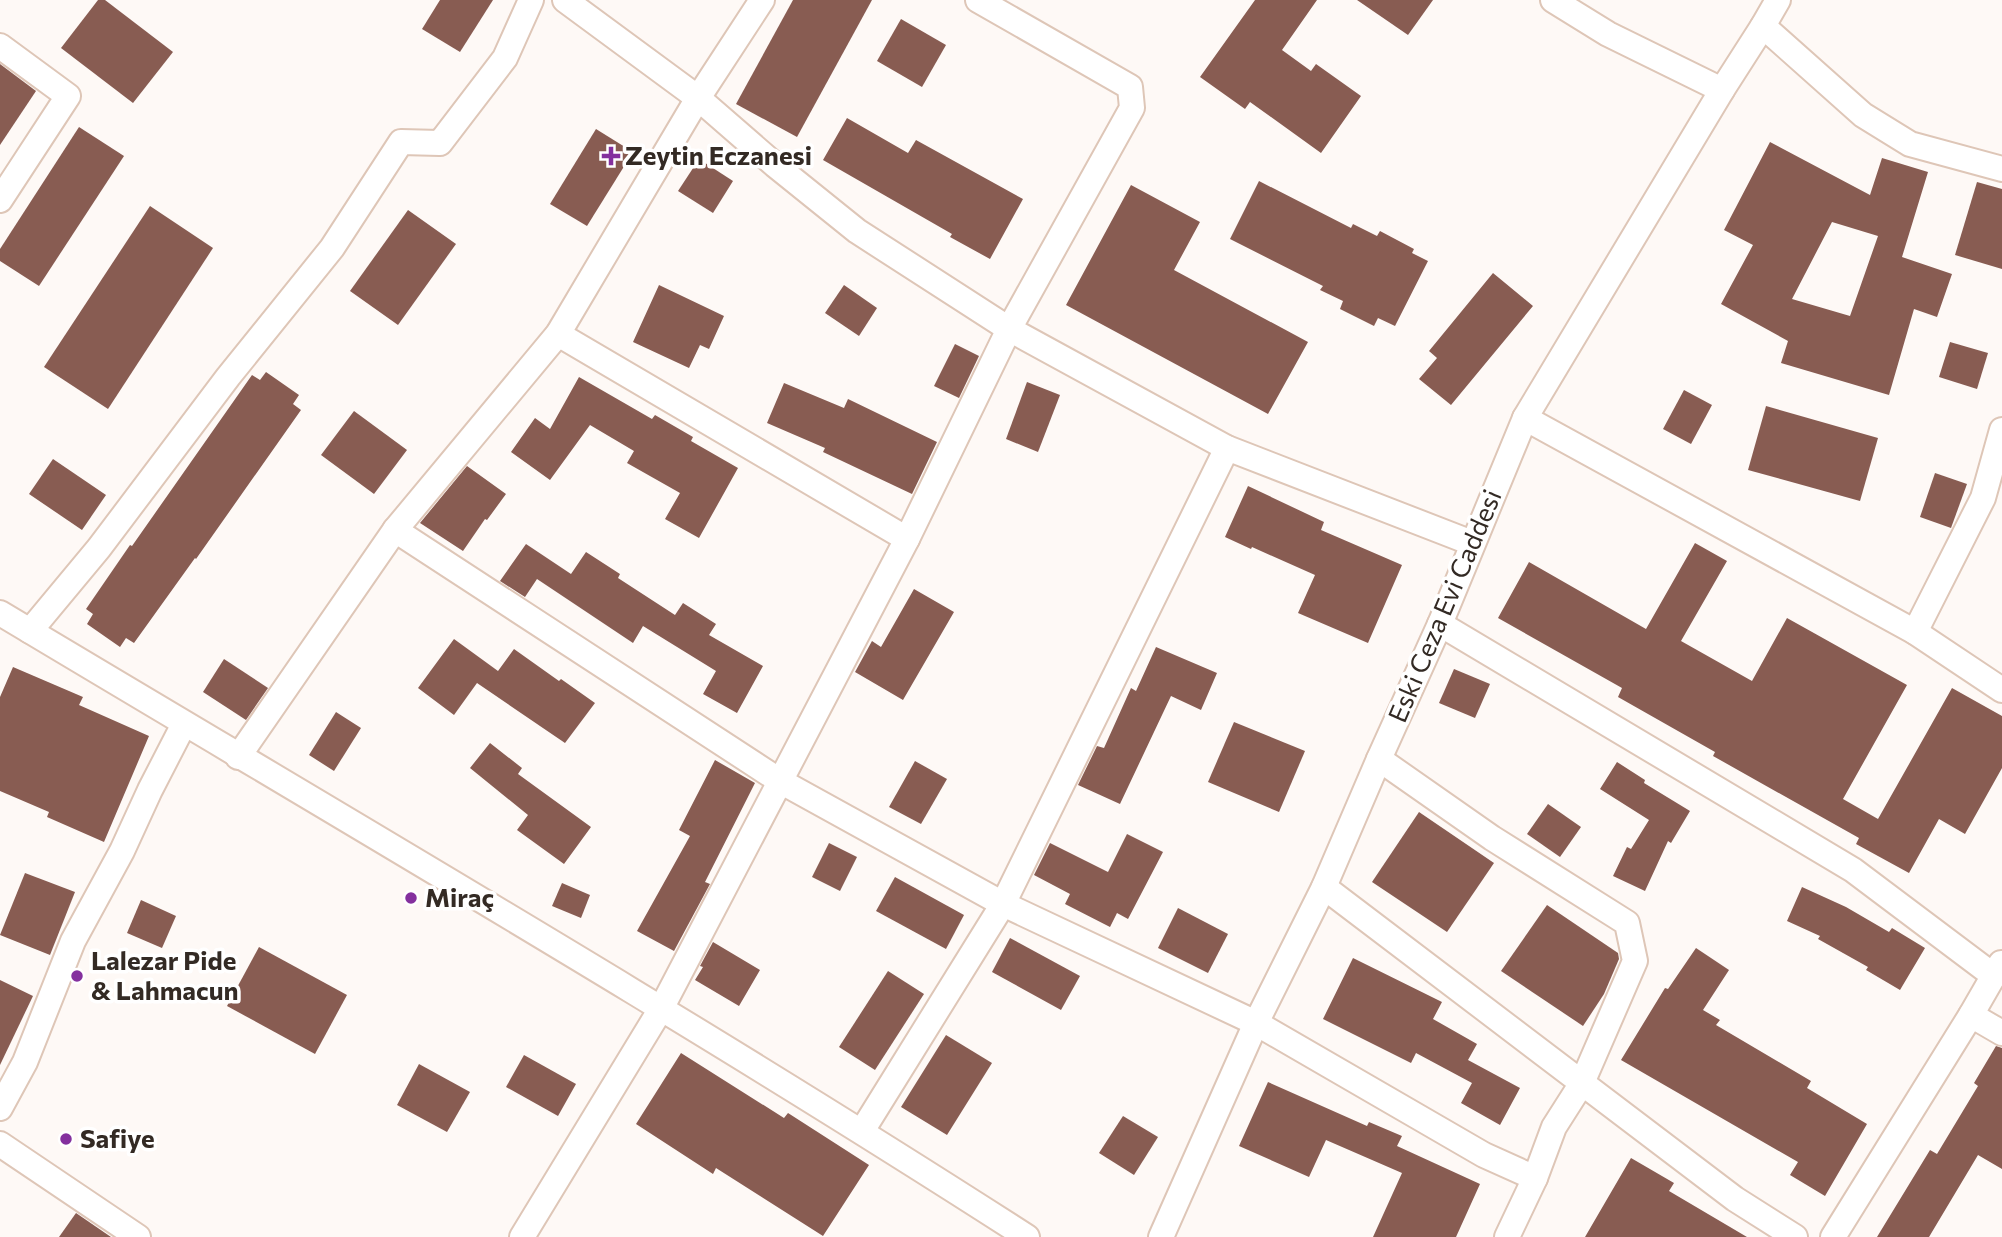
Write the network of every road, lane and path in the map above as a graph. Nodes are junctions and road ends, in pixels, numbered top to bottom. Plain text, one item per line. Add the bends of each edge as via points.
1 (531, 0) edge
2 (565, 0) edge
3 (762, 0) edge
4 (978, 0) edge
5 (1553, 0) edge
6 (1778, 0) edge
7 (1763, 26) junction
8 (0, 46) edge
9 (1722, 90) junction
10 (698, 98) junction
11 (2002, 169) edge
12 (0, 200) edge
13 (1009, 329) junction
14 (558, 334) junction
15 (1525, 418) junction
16 (2002, 430) edge
17 (1227, 448) junction
18 (395, 530) junction
19 (907, 539) junction
20 (1472, 543) junction
21 (0, 613) edge
22 (1440, 624) junction
23 (30, 631) junction
24 (1915, 632) junction
25 (2002, 690) edge
26 (184, 724) junction
27 (238, 757) junction
28 (1379, 760) junction
29 (780, 781) junction
30 (1324, 887) junction
31 (1003, 904) junction
32 (1998, 969) edge
33 (662, 1007) junction
34 (1971, 1015) junction
35 (1256, 1023) junction
36 (2002, 1033) edge
37 (1582, 1083) junction
38 (0, 1108) edge
39 (862, 1131) junction
40 (0, 1144) edge
41 (1535, 1178) junction
42 (138, 1237) edge
43 (522, 1237) edge
44 (1027, 1237) edge
45 (1161, 1237) edge
46 (1507, 1237) edge
47 (1795, 1237) edge
48 (1833, 1237) edge

1 - 23 street via 505,58 440,143 401,142 332,248
2 - 10 street
3 - 10 street
4 - 13 street via 1130,87 1132,108
5 - 9 street via 1608,34
6 - 7 street, Eski Ceza Evi Caddesi
7 - 9 street, Eski Ceza Evi Caddesi
7 - 11 street via 1863,115 1910,144
8 - 12 street via 68,96
9 - 15 street, Eski Ceza Evi Caddesi
10 - 13 street via 857,231
10 - 14 street
13 - 17 street
13 - 19 street
14 - 18 street
14 - 19 street
15 - 20 street, Eski Ceza Evi Caddesi
15 - 24 street
16 - 24 street via 1983,498
17 - 20 street
17 - 31 street
18 - 27 street
18 - 29 street
19 - 29 street
20 - 22 street, Eski Ceza Evi Caddesi
21 - 23 street
22 - 28 street, Eski Ceza Evi Caddesi
22 - 32 street via 1853,870
23 - 26 street
24 - 25 street
26 - 27 street
26 - 38 street via 74,942 25,1062
27 - 33 street
28 - 30 street, Eski Ceza Evi Caddesi
28 - 37 street via 1627,923 1635,961
29 - 31 street
29 - 33 street
30 - 35 street, Eski Ceza Evi Caddesi
30 - 37 street
31 - 35 street
31 - 39 street
32 - 34 street
33 - 39 street
33 - 43 street
34 - 36 street
34 - 48 street
35 - 41 street via 1484,1155
35 - 45 street, Eski Ceza Evi Caddesi
37 - 41 street via 1554,1127
37 - 47 street via 1735,1199
39 - 44 street
40 - 42 street
41 - 46 street

